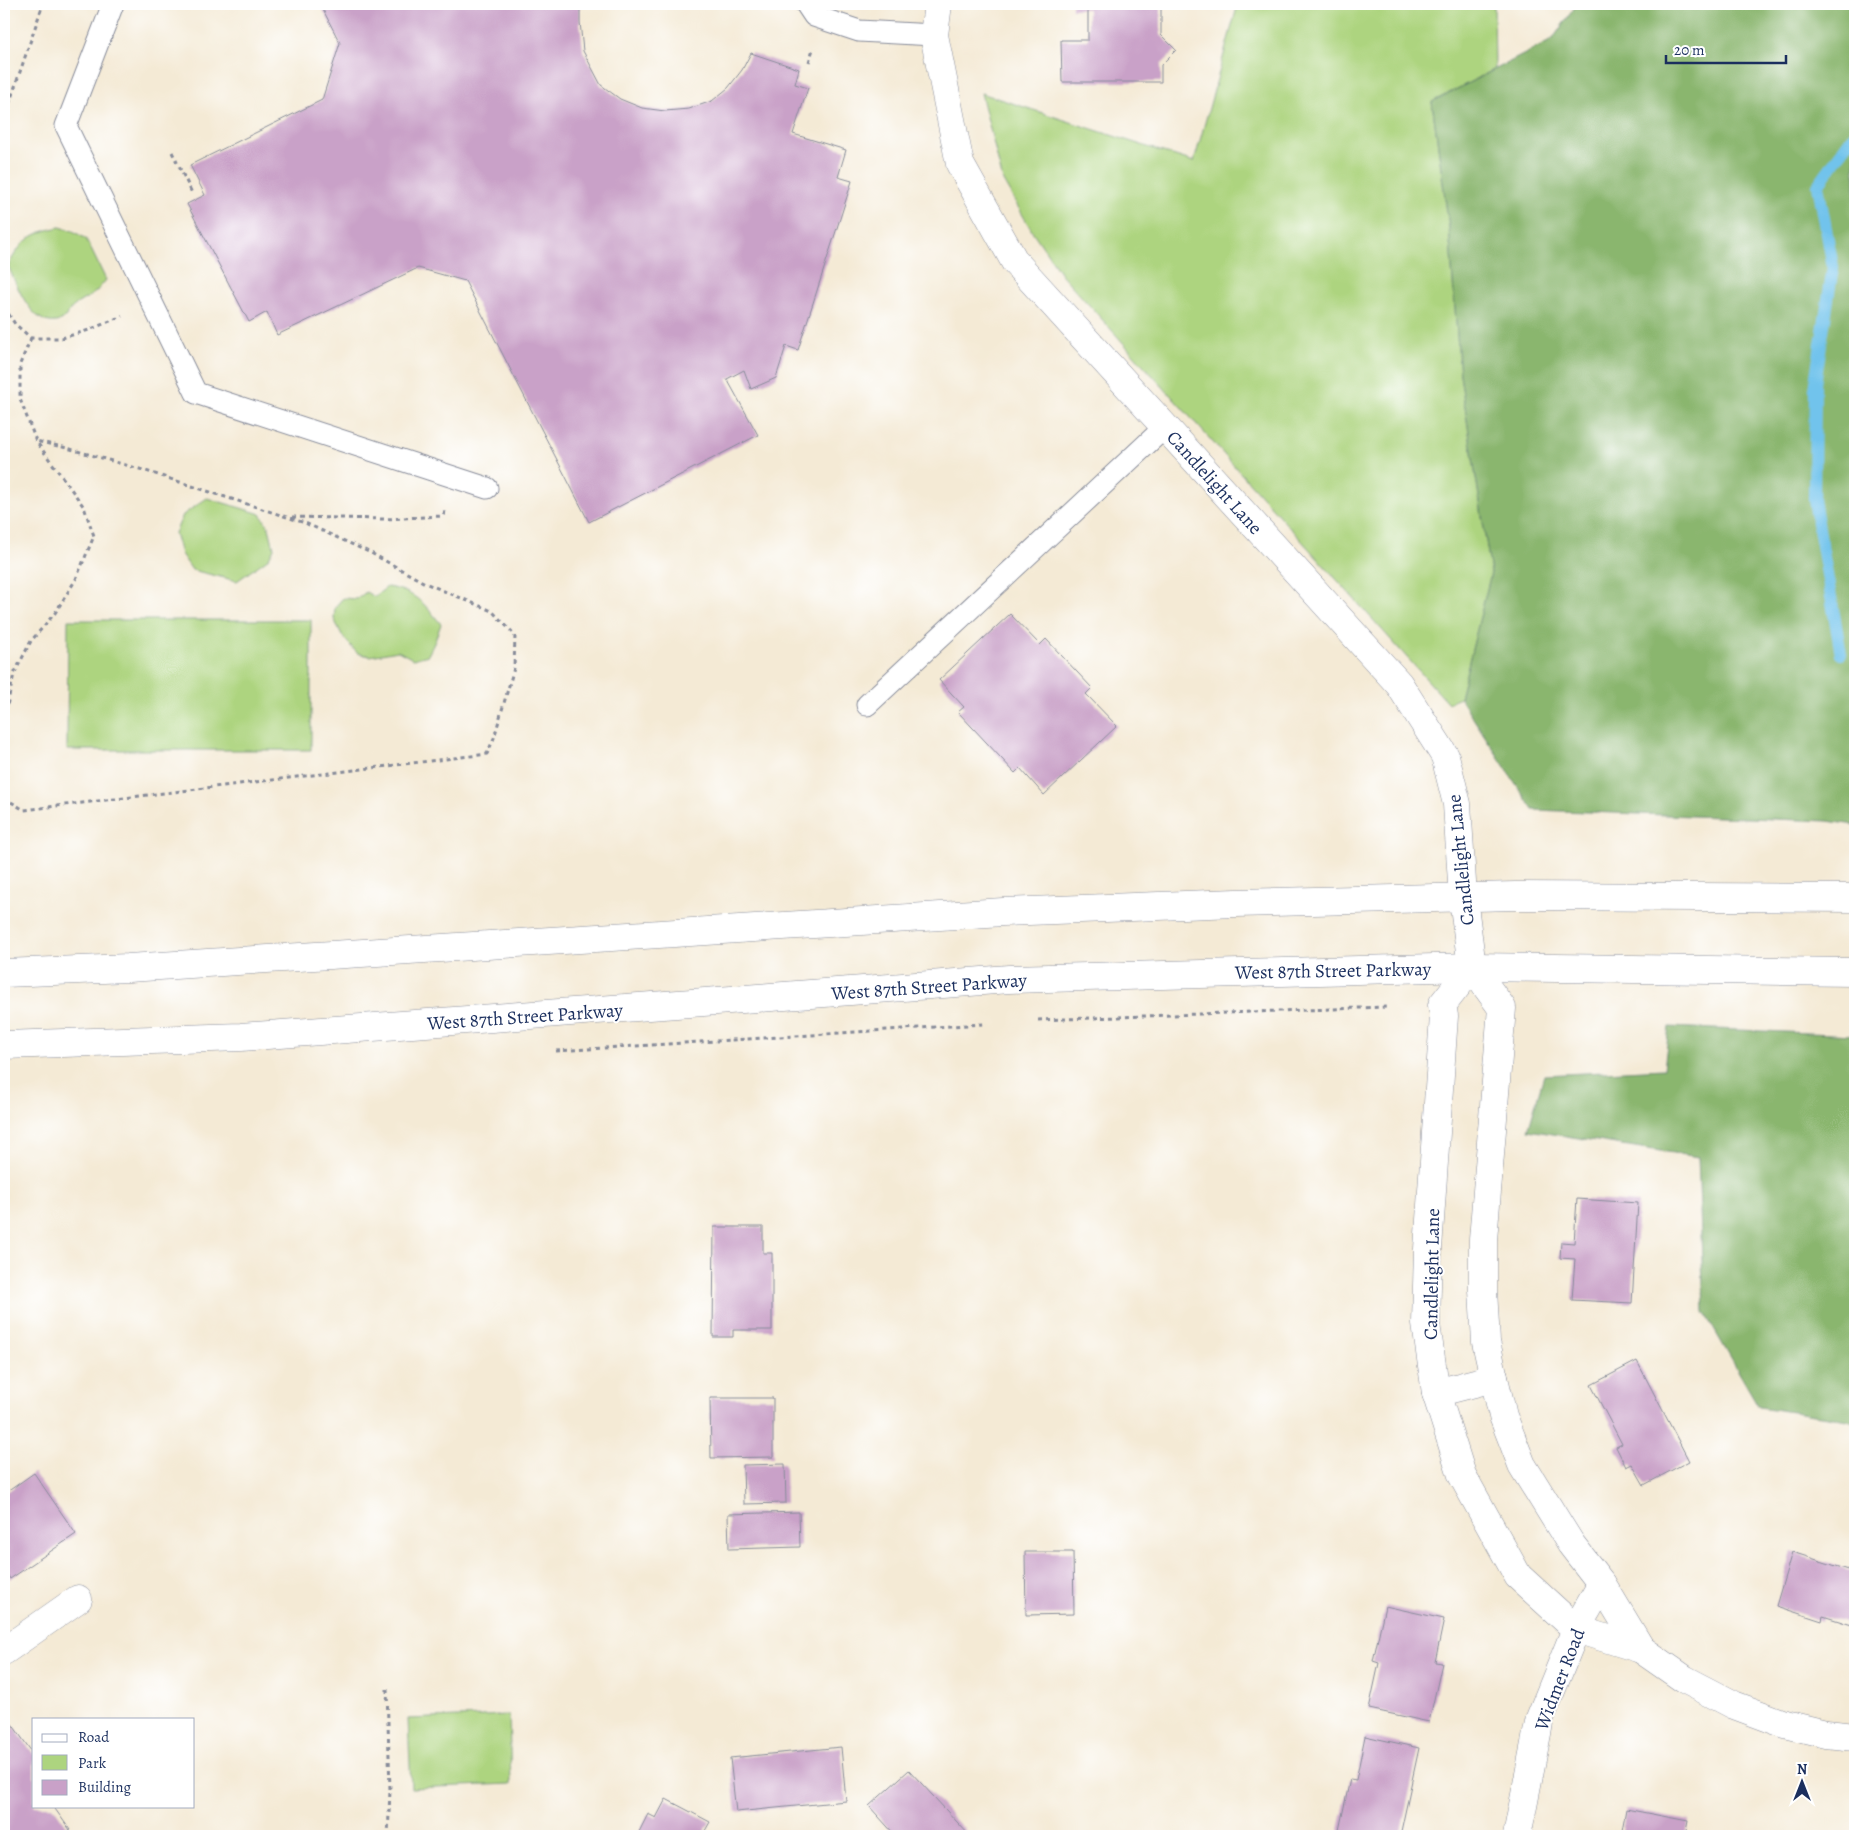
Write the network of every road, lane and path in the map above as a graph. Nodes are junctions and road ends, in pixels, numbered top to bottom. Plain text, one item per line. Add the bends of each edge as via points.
1 (43, 4) edge
2 (113, 4) edge
3 (806, 4) edge
4 (938, 4) edge
5 (934, 35) junction
6 (814, 46) dead end
7 (809, 62) dead end
8 (4, 119) edge
9 (172, 152) dead end
10 (192, 193) dead end
11 (4, 307) edge
12 (124, 316) dead end
13 (31, 338) junction
14 (1165, 427) junction
15 (36, 442) junction
16 (487, 488) dead end
17 (443, 516) dead end
18 (289, 517) junction
19 (867, 705) dead end
20 (1463, 898) junction
21 (1855, 898) edge
22 (1472, 967) junction
23 (1855, 972) edge
24 (4, 973) edge
25 (1389, 1007) dead end
26 (1038, 1020) dead end
27 (4, 1045) edge
28 (1494, 1378) junction
29 (1436, 1393) junction
30 (1602, 1584) junction
31 (78, 1599) dead end
32 (1576, 1629) junction
33 (1641, 1649) junction
34 (4, 1651) edge
35 (387, 1689) dead end
36 (1855, 1737) edge
37 (388, 1836) edge
38 (1517, 1836) edge

1 - 8 path
2 - 16 lane via 66,126 196,393
3 - 5 lane via 814,16 859,32
4 - 5 main road, Candlelight Lane
5 - 14 main road, Candlelight Lane via 960,164 1015,262
6 - 7 path
9 - 10 path
11 - 13 path via 15,324
12 - 13 path via 62,338
13 - 15 path via 20,364 20,399
14 - 19 lane
14 - 20 main road, Candlelight Lane via 1399,684 1435,740 1445,756 1457,804
15 - 18 path via 143,470
15 - 18 path via 84,507 94,536 76,579 55,613 31,641 14,674 4,719 4,772 8,800 24,810 487,754 514,668 515,635 492,611 425,583 371,553
17 - 18 path via 385,519
20 - 21 main road
20 - 22 main road, Candlelight Lane
20 - 24 main road via 1003,912 128,968
22 - 23 main road, West 87th Street Parkway
22 - 27 main road, West 87th Street Parkway via 1009,979 241,1037
22 - 28 main road, Candlelight Lane via 1502,1008 1483,1240 1486,1342
22 - 29 main road, Candlelight Lane via 1442,1005 1444,1016 1426,1314
25 - 26 path
28 - 29 main road
28 - 30 main road, Candlelight Lane via 1503,1416 1522,1465 1571,1544
29 - 32 main road, Candlelight Lane via 1462,1475 1518,1576
30 - 32 main road, Widmer Road
30 - 33 main road, Candlelight Lane
31 - 34 main road
32 - 33 main road, Candlelight Lane
32 - 38 main road, Widmer Road via 1540,1718
33 - 36 main road, Candlelight Lane via 1684,1679 1734,1706 1784,1724
35 - 37 path

